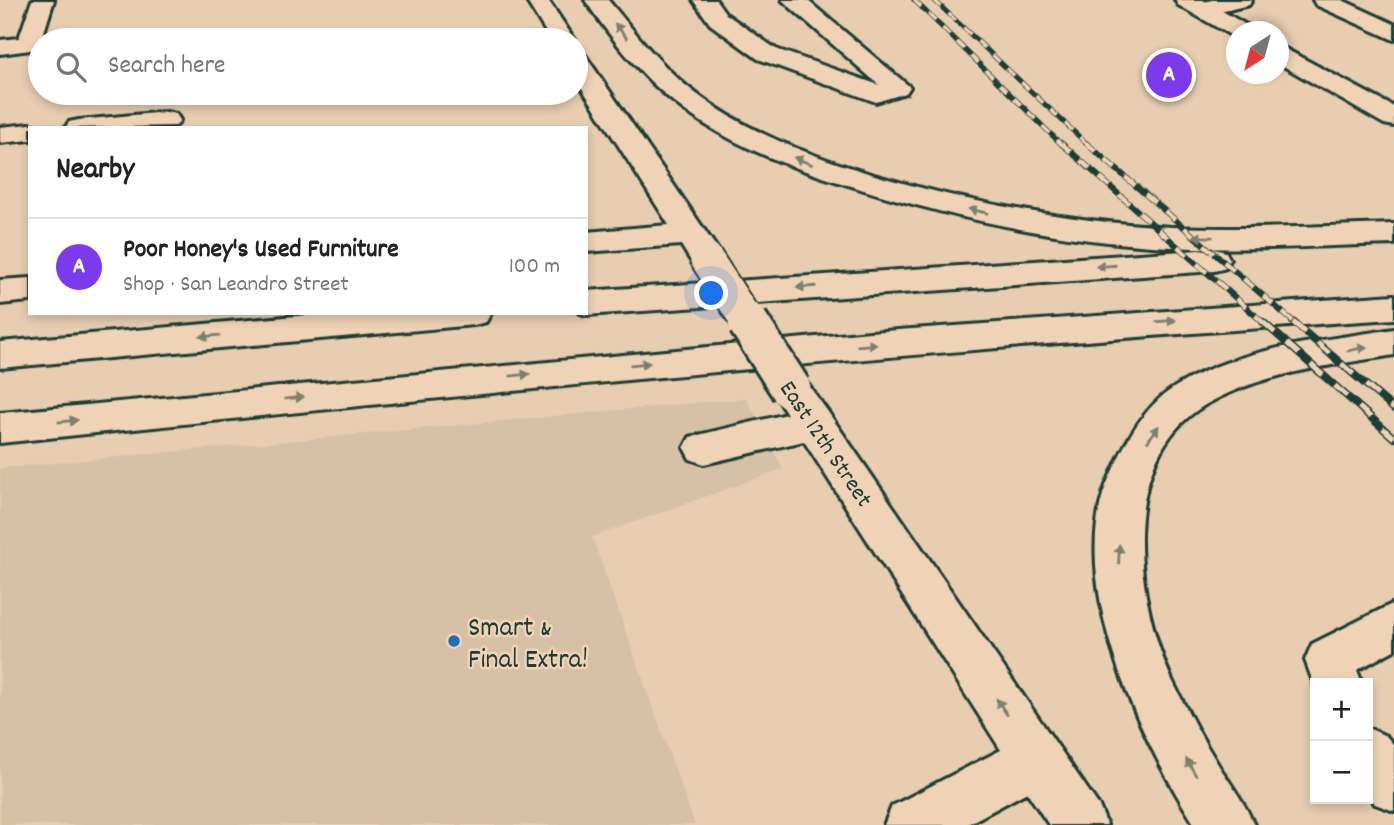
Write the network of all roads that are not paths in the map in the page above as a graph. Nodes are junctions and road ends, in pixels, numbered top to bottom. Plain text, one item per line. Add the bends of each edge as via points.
1 (43, 0) edge
2 (537, 0) edge
3 (596, 0) edge
4 (704, 0) edge
5 (793, 0) edge
6 (1241, 0) edge
7 (1324, 0) edge
8 (1195, 5) edge
9 (1226, 23) edge
10 (34, 28) edge
11 (555, 28) edge
12 (1394, 33) edge
13 (28, 44) edge
14 (0, 47) edge
15 (1289, 58) edge
16 (588, 78) edge
17 (1394, 118) edge
18 (166, 120) dead end
19 (101, 126) edge
20 (28, 132) edge
21 (0, 135) edge
22 (1394, 234) edge
23 (588, 242) edge
24 (697, 246) junction
25 (1394, 248) edge
26 (28, 289) edge
27 (0, 292) edge
28 (588, 303) edge
29 (1394, 307) edge
30 (451, 315) edge
31 (1394, 342) edge
32 (0, 355) edge
33 (803, 406) junction
34 (0, 428) edge
35 (704, 448) dead end
36 (1394, 625) edge
37 (1334, 671) edge
38 (1036, 759) junction
39 (1373, 760) edge
40 (1394, 785) edge
41 (911, 825) edge
42 (1080, 825) edge
43 (1227, 825) edge

1 - 10 main road
2 - 11 main road
22 -> 3 main road via 1233,238 1114,233 987,214 868,183 768,147 722,124 656,72
4 - 5 main road via 718,19 767,54 876,94 897,87
6 - 8 main road
7 - 12 main road
8 - 9 main road
13 - 14 main road
15 - 17 main road
16 - 24 main road, East 12th Street
18 - 19 main road
20 - 21 main road
23 - 24 main road
24 - 33 main road, East 12th Street, bridge
25 -> 28 main road
26 - 27 main road
34 -> 29 main road via 572,369
30 -> 32 main road
43 -> 31 main road via 1159,710 1131,635 1118,566 1120,508 1132,466 1157,426 1188,398 1228,377
33 - 35 main road
38 -> 33 main road, East 12th Street
36 - 37 main road
38 - 41 main road
38 - 42 main road, East 12th Street
39 - 40 main road

